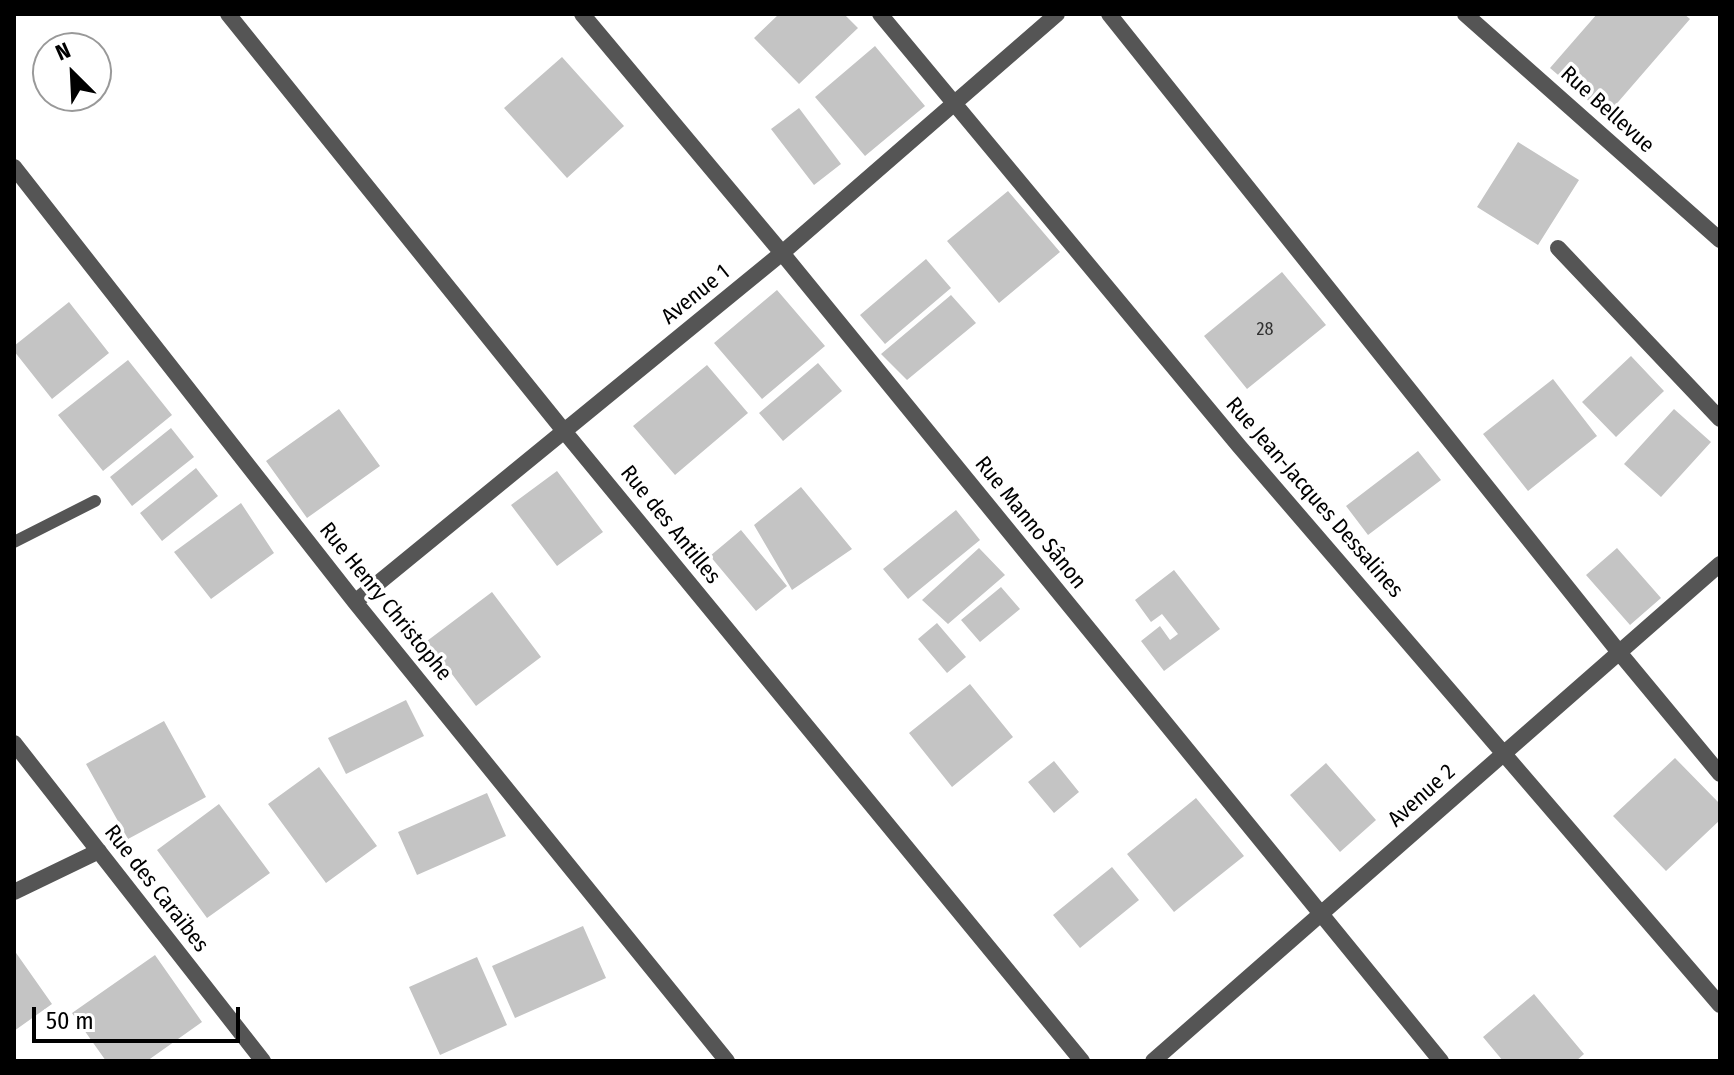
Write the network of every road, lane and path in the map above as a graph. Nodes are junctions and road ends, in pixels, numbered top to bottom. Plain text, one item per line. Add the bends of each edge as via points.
1 (228, 14) edge
2 (582, 14) edge
3 (880, 14) edge
4 (1057, 14) edge
5 (1109, 14) edge
6 (1465, 14) edge
7 (955, 105) junction
8 (14, 167) edge
9 (1720, 240) edge
10 (1558, 248) dead end
11 (782, 253) junction
12 (1720, 419) edge
13 (564, 431) junction
14 (95, 501) dead end
15 (14, 542) edge
16 (1720, 564) edge
17 (355, 602) junction
18 (1618, 651) junction
19 (14, 743) edge
20 (1503, 752) junction
21 (1720, 774) edge
22 (99, 851) junction
23 (14, 892) edge
24 (1321, 916) junction
25 (1720, 1005) edge
26 (263, 1061) edge
27 (727, 1061) edge
28 (1082, 1061) edge
29 (1153, 1061) edge
30 (1441, 1061) edge

1 - 13 street, Rue des Antilles
2 - 11 street, Rue Manno Sânon
3 - 7 street, Rue Jean-Jacques Dessalines
4 - 7 street, Avenue 1
5 - 18 street
6 - 9 street, Rue Bellevue
7 - 11 street, Avenue 1
7 - 20 street, Rue Jean-Jacques Dessalines
8 - 17 street, Rue Henry Christophe
10 - 12 street
11 - 13 street, Avenue 1
11 - 24 street, Rue Manno Sânon
13 - 17 street, Avenue 1
13 - 28 street, Rue des Antilles
14 - 15 lane
16 - 18 street, Avenue 2
17 - 27 street, Rue Henry Christophe
18 - 20 street, Avenue 2
18 - 21 street
19 - 22 street, Rue des Caraïbes
20 - 24 street, Avenue 2
20 - 25 street, Rue Jean-Jacques Dessalines
22 - 23 street
22 - 26 street, Rue des Caraïbes
24 - 29 street, Avenue 2
24 - 30 street, Rue Manno Sânon

